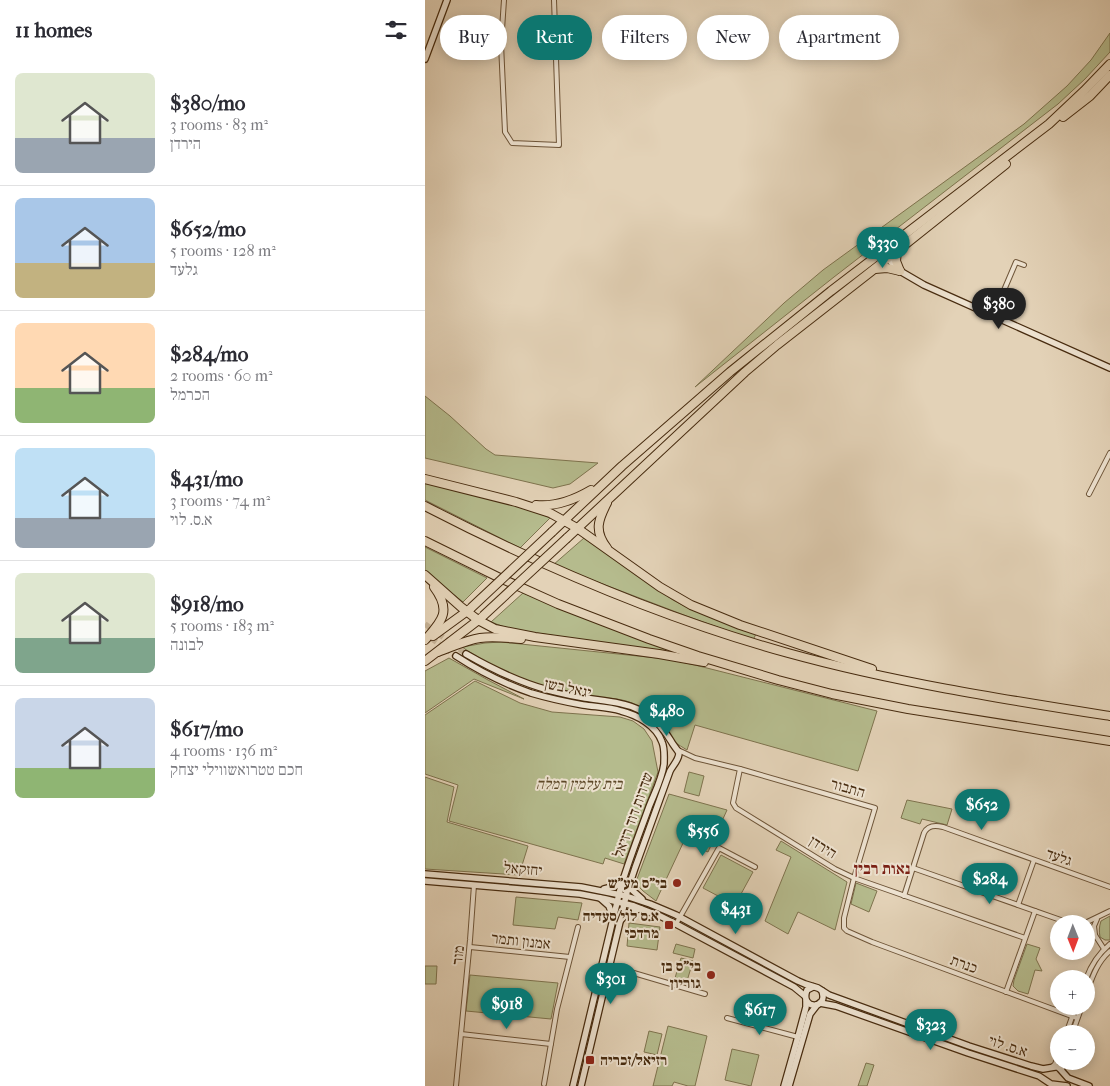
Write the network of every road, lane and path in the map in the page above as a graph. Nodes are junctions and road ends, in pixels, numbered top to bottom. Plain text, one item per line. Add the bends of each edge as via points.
1 (447, 0) edge
2 (504, 0) edge
3 (554, 0) edge
4 (503, 15) edge
5 (425, 59) edge
6 (502, 60) edge
7 (1110, 64) edge
8 (1110, 75) edge
9 (897, 251) junction
10 (885, 256) junction
11 (1024, 265) dead end
12 (873, 269) junction
13 (900, 271) junction
14 (993, 316) junction
15 (1110, 368) edge
16 (1110, 453) edge
17 (622, 466) junction
18 (425, 479) edge
19 (1089, 494) dead end
20 (611, 496) junction
21 (516, 502) junction
22 (425, 506) edge
23 (564, 520) junction
24 (577, 528) junction
25 (425, 541) edge
26 (630, 566) junction
27 (425, 576) edge
28 (469, 609) junction
29 (481, 618) junction
30 (425, 641) edge
31 (577, 643) junction
32 (438, 652) junction
33 (466, 654) tunnel mouth
34 (456, 656) tunnel mouth
35 (425, 661) edge
36 (927, 685) junction
37 (808, 688) junction
38 (1110, 716) edge
39 (1110, 741) edge
40 (677, 749) junction
41 (664, 754) junction
42 (695, 758) junction
43 (677, 760) junction
44 (740, 769) junction
45 (1034, 860) junction
46 (755, 867) dead end
47 (913, 868) junction
48 (425, 874) edge
49 (624, 876) junction
50 (854, 878) junction
51 (425, 881) edge
52 (631, 881) junction
53 (474, 885) junction
54 (1110, 887) edge
55 (598, 890) junction
56 (619, 894) junction
57 (626, 896) junction
58 (904, 896) junction
59 (598, 897) junction
60 (617, 901) junction
61 (625, 903) junction
62 (650, 904) junction
63 (1019, 905) junction
64 (643, 909) junction
65 (1035, 911) junction
66 (1110, 911) edge
67 (1050, 916) edge
68 (613, 917) junction
69 (680, 917) junction
70 (1099, 917) junction
71 (1095, 919) edge
72 (620, 922) junction
73 (676, 924) junction
74 (1095, 924) edge
75 (578, 927) dead end
76 (845, 928) joint
77 (1095, 935) edge
78 (1025, 938) junction
79 (1110, 944) edge
80 (470, 947) junction
81 (1104, 949) junction
82 (1110, 951) edge
83 (570, 957) junction
84 (610, 966) junction
85 (1089, 970) edge
86 (1095, 972) edge
87 (818, 988) junction
88 (1006, 992) junction
89 (705, 994) dead end
90 (806, 999) junction
91 (819, 1004) junction
92 (1078, 1015) edge
93 (1072, 1016) junction
94 (727, 1018) dead end
95 (1077, 1018) junction
96 (1069, 1025) edge
97 (1075, 1025) edge
98 (461, 1034) junction
99 (798, 1037) junction
100 (551, 1044) junction
101 (1050, 1068) joint
102 (1061, 1070) edge
103 (1063, 1072) junction
104 (544, 1084) dead end
105 (1052, 1084) edge
106 (456, 1086) edge
107 (573, 1086) edge
108 (581, 1086) edge
109 (784, 1086) edge
110 (789, 1086) edge
111 (1067, 1086) edge
112 (1089, 1086) edge

1 - 5 main road
2 - 4 street
3 - 6 street via 559,145 512,142 505,132
7 - 10 highway via 1049,124
8 - 9 highway via 1091,96
9 - 10 highway
9 - 13 highway
10 - 12 highway
10 - 13 main road
10 - 17 highway via 824,297 730,372
11 - 14 street via 1016,262
12 - 13 highway
12 - 20 highway via 745,372
13 - 14 main road via 923,285
14 - 15 main road
16 - 19 street
17 - 21 highway via 593,489 561,504 543,506
17 - 23 highway
18 - 21 highway
20 - 24 highway
20 - 26 highway via 600,518 600,536 609,550
21 - 23 highway
22 - 36 highway via 556,570 690,622 789,654
23 - 24 highway
23 - 28 highway, bridge
24 - 26 highway
24 - 29 highway, bridge
25 - 37 highway via 500,578 604,622 698,656
26 - 36 highway via 681,601 715,616
27 - 28 highway
27 - 30 highway via 439,594 444,612
28 - 29 highway
28 - 30 highway
29 - 31 highway via 489,627 503,631
29 - 32 highway
31 - 32 highway via 490,637
31 - 37 highway via 681,658
32 - 35 highway
33 - 40 main road, יגאל בשן via 533,686 621,703 639,710 661,726
34 - 41 main road, יגאל בשן via 531,692 636,716 656,731 663,742
36 - 38 highway
37 - 39 highway via 908,709
40 - 41 main road via 668,747
40 - 42 street, התבור
40 - 43 main road
41 - 43 main road via 669,762
41 - 49 main road, שדרות דוד רזיאל via 661,775
42 - 43 street, התבור
42 - 44 street, התבור
43 - 52 main road, שדרות דוד רזיאל via 670,771
44 - 50 street, הירדן via 733,803 736,808
44 - 50 street, התבור via 875,808
45 - 47 street, גלעד via 932,826 924,833
45 - 54 street, גלעד
45 - 63 street
46 - 69 street via 719,848
47 - 58 street, גלעד
47 - 63 street
48 - 55 main road, יחזקאל
49 - 55 main road via 616,886
49 - 56 main road, שדרות דוד רזיאל
50 - 58 street, הירדן
50 - 76 street, התבור via 843,918
51 - 53 main road, יחזקאל
52 - 57 main road, שדרות דוד רזיאל
52 - 62 main road via 632,890
53 - 59 main road, יחזקאל
53 - 80 street, מור
55 - 56 main road, יחזקאל
56 - 57 main road, א.ס. לוי
56 - 60 main road, שדרות דוד רזיאל
57 - 61 main road, שדרות דוד רזיאל
57 - 62 main road, א.ס. לוי
58 - 78 street, הירדן
59 - 60 main road, יחזקאל
59 - 68 main road via 609,906
60 - 61 main road
60 - 68 main road, שדרות דוד רזיאל
61 - 64 main road
61 - 72 main road, שדרות דוד רזיאל
62 - 69 main road, א.ס. לוי
63 - 65 street
64 - 72 main road via 625,914
64 - 73 main road
65 - 67 street
65 - 78 street
66 - 70 street
68 - 107 main road, שדרות דוד רזיאל
69 - 73 street
69 - 87 main road, א.ס. לוי via 798,981
70 - 71 street
70 - 74 street
72 - 84 main road, שדרות דוד רזיאל
73 - 90 main road via 794,987
75 - 83 street
76 - 88 street, כנרת via 865,940
77 - 81 street
78 - 88 street
79 - 81 street
80 - 83 street, אמנון ותמר
80 - 98 street, מור
81 - 85 street
82 - 86 street
83 - 100 street
84 - 89 street
84 - 108 main road, שדרות דוד רזיאל
87 - 90 main road via 809,988 805,993
87 - 91 main road via 823,992
87 - 101 main road, א.ס. לוי via 829,995 969,1046 1038,1068
88 - 93 street, כנרת
90 - 91 main road via 811,1005
90 - 99 main road
91 - 105 main road, א.ס. לוי via 836,1006 1039,1076
91 - 110 main road via 810,1014
92 - 95 street
93 - 95 street, כנרת
93 - 96 street
94 - 99 street
95 - 97 street
98 - 100 street
98 - 106 street, מור
99 - 109 main road
100 - 104 street
101 - 105 main road via 1045,1076
102 - 103 main road
103 - 105 main road via 1062,1081
103 - 112 main road via 1072,1080
105 - 111 main road, א.ס. לוי

